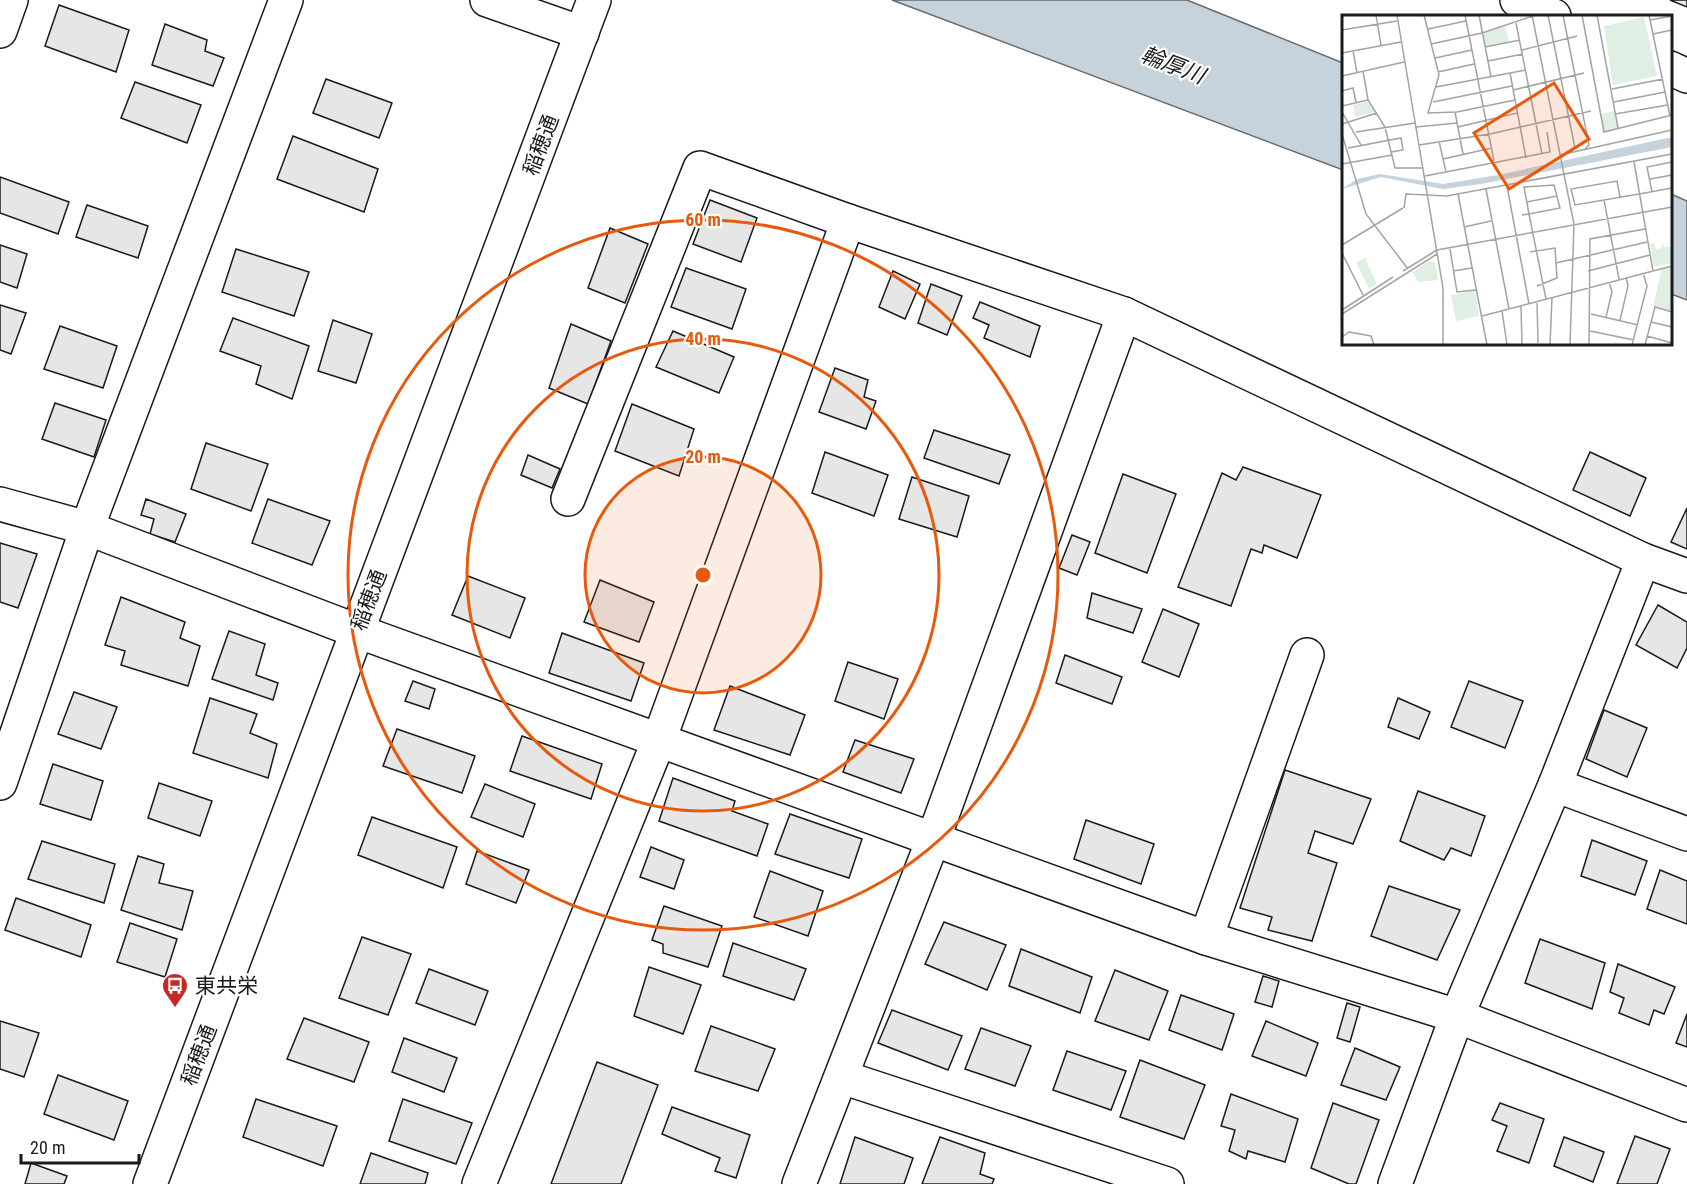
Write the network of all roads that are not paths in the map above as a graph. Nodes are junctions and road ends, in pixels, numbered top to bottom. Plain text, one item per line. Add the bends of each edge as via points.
1 (12, 0) edge
2 (286, 0) edge
3 (487, 0) edge
4 (1517, 0) edge
5 (1552, 15) edge
6 (588, 16) edge
7 (0, 31) edge
8 (848, 221) junction
9 (1124, 314) junction
10 (568, 499) dead end
11 (0, 504) edge
12 (87, 528) junction
13 (1643, 560) junction
14 (1687, 576) edge
15 (357, 631) junction
16 (1307, 655) dead end
17 (658, 740) junction
18 (0, 783) edge
19 (1556, 785) junction
20 (1687, 834) edge
21 (933, 840) junction
22 (1206, 938) junction
23 (1457, 1016) junction
24 (842, 1077) junction
25 (1687, 1105) edge
26 (150, 1184) edge
27 (479, 1184) edge
28 (799, 1184) edge
29 (1167, 1184) edge
30 (1395, 1184) edge

1 - 7 street
2 - 12 street
3 - 6 street
4 - 5 street
6 - 15 street, 稲穂通
8 - 9 street
8 - 10 street via 700,168
8 - 17 street
9 - 13 street
9 - 21 street
11 - 12 street
12 - 15 street
12 - 18 street
13 - 14 street
13 - 19 street
15 - 17 street
15 - 26 street, 稲穂通
16 - 22 street
17 - 21 street
17 - 27 street
19 - 20 street
19 - 23 street
21 - 22 street
21 - 24 street
22 - 23 street
23 - 25 street
23 - 30 street
24 - 28 street
24 - 29 street

